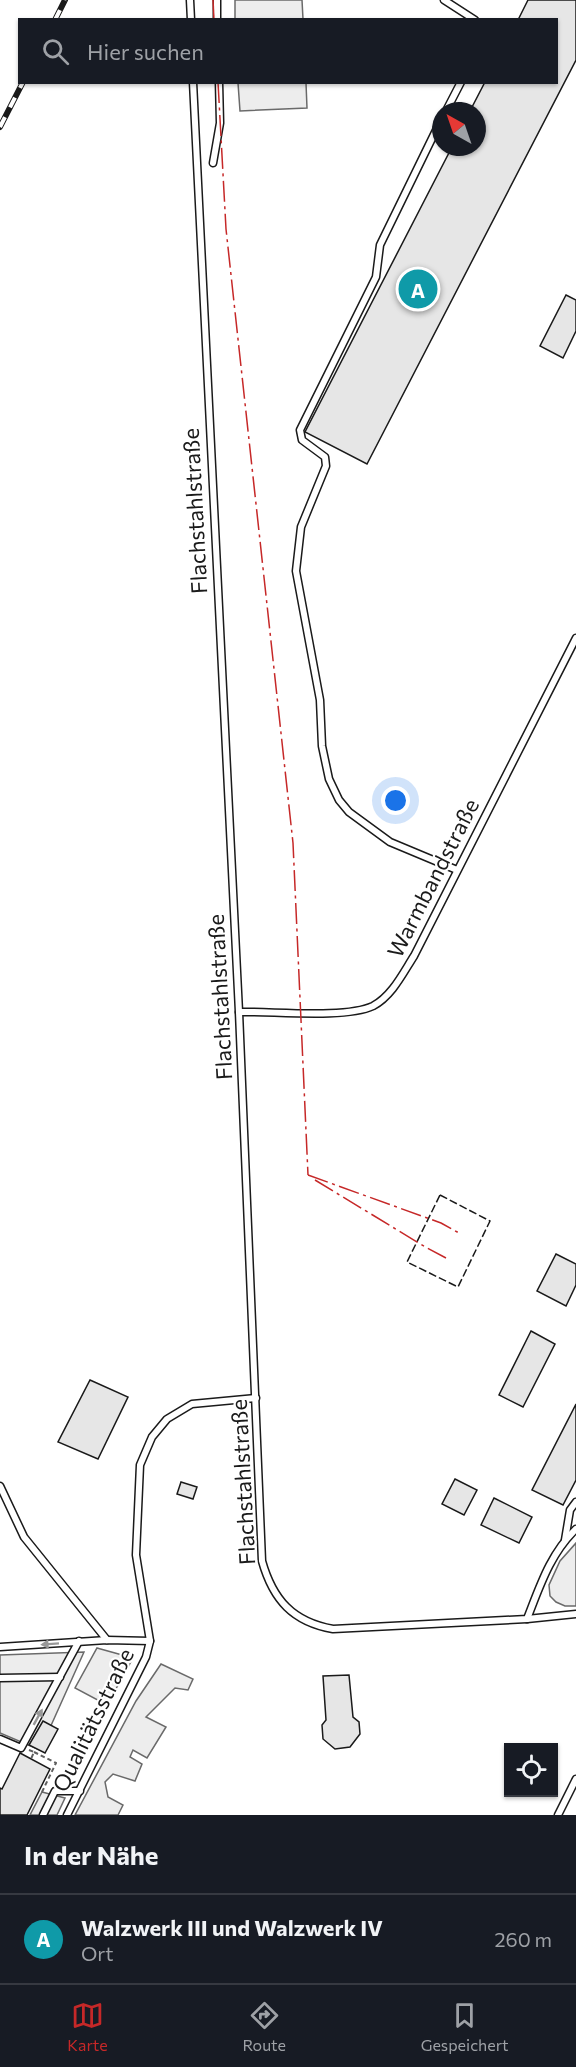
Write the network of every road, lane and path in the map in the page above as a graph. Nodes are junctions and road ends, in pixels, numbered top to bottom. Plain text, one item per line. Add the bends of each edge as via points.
1 (190, 0) edge
2 (217, 0) edge
3 (444, 0) edge
4 (191, 18) edge
5 (217, 18) edge
6 (472, 18) edge
7 (193, 84) edge
8 (219, 84) edge
9 (459, 84) edge
10 (450, 102) edge
11 (432, 138) edge
12 (213, 163) dead end
13 (576, 638) edge
14 (457, 870) junction
15 (238, 1012) junction
16 (256, 1398) junction
17 (0, 1486) edge
18 (576, 1502) edge
19 (576, 1529) edge
20 (565, 1540) junction
21 (576, 1614) edge
22 (527, 1619) junction
23 (107, 1640) junction
24 (79, 1641) junction
25 (150, 1641) junction
26 (0, 1647) edge
27 (60, 1677) junction
28 (0, 1678) edge
29 (0, 1738) edge
30 (34, 1752) dead end
31 (576, 1779) edge
32 (80, 1791) junction
33 (42, 1792) dead end
34 (43, 1815) edge
35 (67, 1815) edge
36 (558, 1815) edge

1 - 4 lane
2 - 5 lane
3 - 6 lane
7 - 15 lane, Flachstahlstraße
8 - 12 lane via 220,123
9 - 10 lane
11 - 14 lane via 380,245 376,277 300,429 302,440 325,458 326,466 301,527 296,571 320,700 322,746 329,779 339,800 390,842
13 - 14 lane, Warmbandstraße
14 - 15 lane, Warmbandstraße via 400,980 373,1006 325,1013
15 - 16 lane, Flachstahlstraße
16 - 22 lane, Flachstahlstraße via 262,1561 268,1581 290,1610 307,1621 333,1629
16 - 25 lane, Qualitätsstraße via 192,1404 167,1419 152,1437 140,1464 136,1555
17 - 23 lane via 24,1537
18 - 20 lane via 570,1510
19 - 20 lane
20 - 22 lane via 550,1562
21 - 22 lane, Flachstahlstraße
23 - 24 lane
23 - 25 lane
24 -> 26 lane
24 - 27 lane
25 - 32 lane, Qualitätsstraße via 146,1657
27 - 28 lane
29 -> 27 lane via 21,1748
30 - 33 path via 56,1763
31 - 36 lane
32 - 34 lane via 55,1791
32 - 35 lane, Qualitätsstraße

